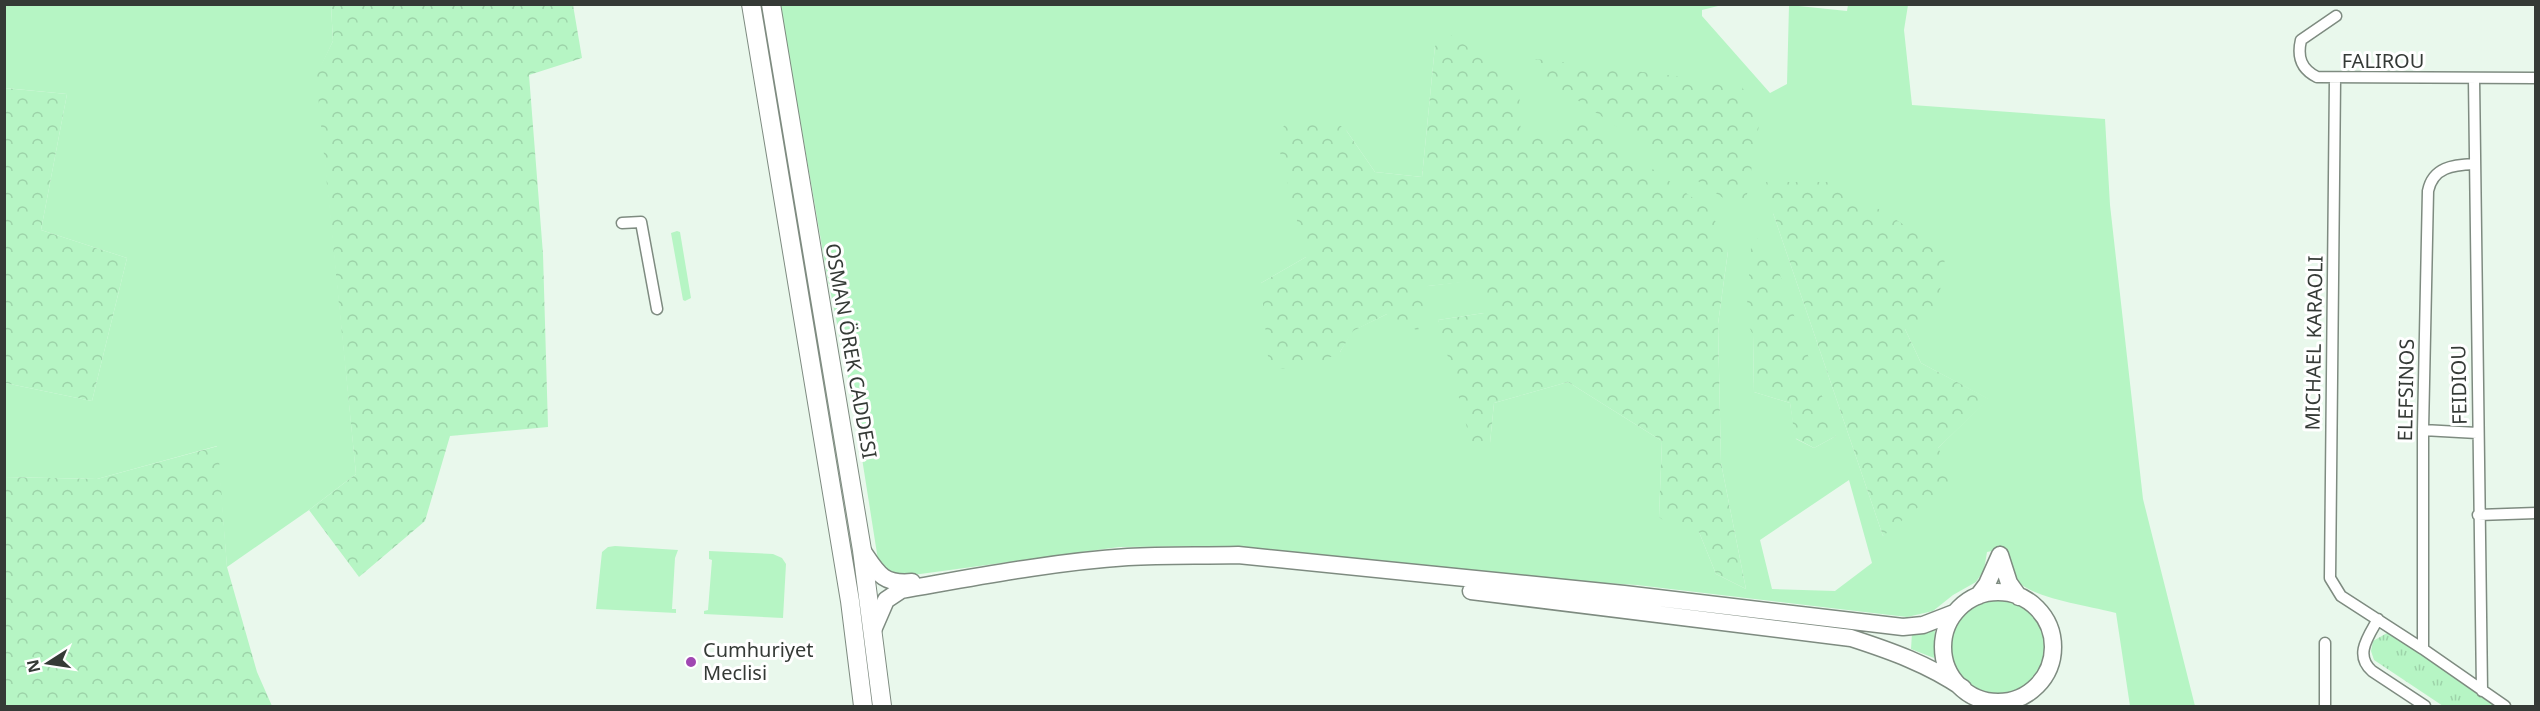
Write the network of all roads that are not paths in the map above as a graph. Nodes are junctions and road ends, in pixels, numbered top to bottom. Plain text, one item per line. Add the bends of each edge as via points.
1 (751, 4) edge
2 (771, 4) edge
3 (2336, 16) dead end
4 (2535, 78) edge
5 (2335, 79) junction
6 (2474, 79) junction
7 (2474, 164) junction
8 (622, 223) dead end
9 (657, 309) dead end
10 (2423, 430) junction
11 (2477, 433) junction
12 (2535, 513) edge
13 (2478, 515) junction
14 (862, 550) junction
15 (1202, 555) junction
16 (999, 573) junction
17 (1978, 596) junction
18 (2019, 597) junction
19 (1954, 613) junction
20 (2378, 620) junction
21 (873, 630) junction
22 (2325, 643) dead end
23 (2422, 649) junction
24 (2039, 684) junction
25 (1964, 688) junction
26 (2481, 690) junction
27 (863, 706) edge
28 (882, 706) edge
29 (1976, 706) edge
30 (2027, 706) edge
31 (2325, 706) edge
32 (2425, 706) edge
33 (2505, 706) edge

1 - 27 main road, OSMAN ÖREK CADDESI via 850,601
2 - 14 main road, OSMAN ÖREK CADDESI
3 - 5 street, FALIROU via 2301,40 2299,49 2307,72
4 - 6 street, FALIROU
5 - 6 street, FALIROU
5 - 20 street, MICHAEL KARAOLI via 2329,571 2335,589
6 - 7 street, FEIDIOU
7 - 10 street, ELEFSINOS via 2444,169 2433,177 2428,191
7 - 11 street, FEIDIOU
8 - 9 street via 641,222
10 - 11 street
10 - 23 street, ELEFSINOS
11 - 13 street, FEIDIOU
12 - 13 street
13 - 26 street, FEIDIOU
14 - 16 street via 883,578 899,583
14 - 21 main road, OSMAN ÖREK CADDESI
15 - 16 street via 1127,557
15 - 19 street via 1238,555 1427,574 1902,627 1923,625
15 - 25 street via 1851,638 1904,655
16 - 21 street via 901,590 886,600
17 - 18 street via 2000,592
17 - 18 street via 2000,555 2009,583
17 - 19 street
18 - 24 street via 2040,613 2051,637 2050,664
19 - 25 street via 1946,628 1943,650 1951,674
20 - 23 street
20 - 32 street via 2363,646 2365,663
21 - 28 main road, OSMAN ÖREK CADDESI
22 - 31 street
23 - 26 street
24 - 25 street via 2026,695 2000,702 1980,698
24 - 30 street
25 - 29 street
26 - 33 street

